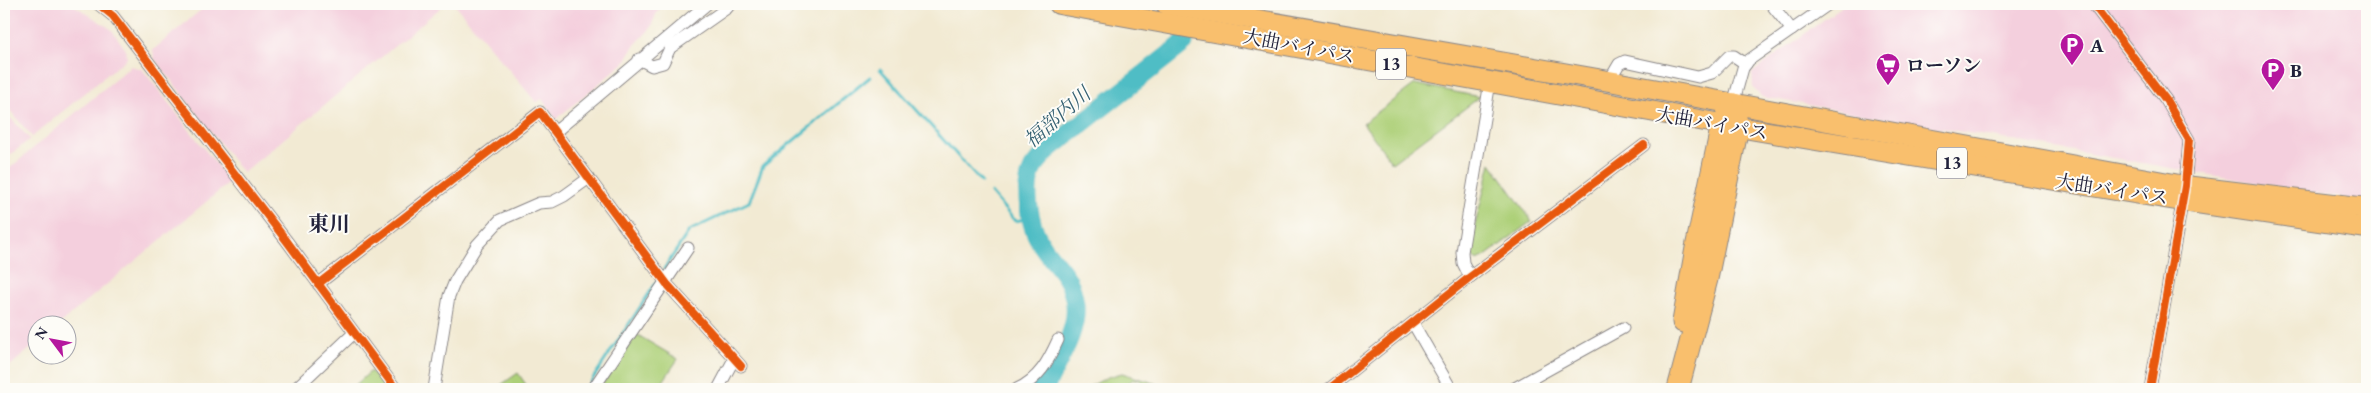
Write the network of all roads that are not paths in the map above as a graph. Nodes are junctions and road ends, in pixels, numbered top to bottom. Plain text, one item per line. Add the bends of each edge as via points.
1 (98, 4) edge
2 (707, 4) edge
3 (730, 4) edge
4 (1060, 4) edge
5 (1166, 4) edge
6 (1771, 4) edge
7 (1829, 4) edge
8 (2093, 4) edge
9 (1792, 30) junction
10 (639, 59) junction
11 (1746, 64) junction
12 (1609, 81) junction
13 (1490, 82) junction
14 (1733, 104) junction
15 (1730, 126) junction
16 (555, 132) junction
17 (1644, 145) dead end
18 (589, 178) junction
19 (2184, 194) junction
20 (2367, 208) edge
21 (2367, 228) edge
22 (688, 248) dead end
23 (1470, 277) junction
24 (665, 281) junction
25 (318, 284) junction
26 (1413, 323) junction
27 (1623, 328) dead end
28 (354, 334) junction
29 (1058, 340) dead end
30 (296, 389) edge
31 (396, 389) edge
32 (434, 389) edge
33 (593, 389) edge
34 (718, 389) edge
35 (1017, 389) edge
36 (1328, 389) edge
37 (1451, 389) edge
38 (1514, 389) edge
39 (1676, 389) edge
40 (2150, 389) edge

1 - 25 street via 113,16
2 - 10 street
3 - 10 street via 670,48 663,63 652,66
4 - 13 highway, 大曲バイパス / 13
5 - 12 highway, 大曲バイパス / 13
6 - 9 street
7 - 9 street
8 - 19 street via 2166,100 2189,140
9 - 11 street
10 - 16 street
11 - 12 street via 1729,56 1712,73 1698,77 1625,61 1619,64
11 - 14 street
12 - 14 highway, 大曲バイパス / 13
13 - 15 highway, 大曲バイパス / 13
13 - 23 street via 1462,252
14 - 15 highway
14 - 19 highway, 大曲バイパス / 13
15 - 19 highway, 大曲バイパス / 13
15 - 39 highway via 1696,248 1682,325
16 - 18 street
16 - 25 street via 540,112
17 - 23 street
18 - 24 street
18 - 32 street via 552,202 539,203 500,220 477,245 454,281 449,296
19 - 20 highway, 大曲バイパス / 13
19 - 21 highway, 大曲バイパス / 13
19 - 40 street
22 - 24 street
23 - 26 street
24 - 33 street
24 - 34 street via 737,362
25 - 28 street
26 - 36 street
26 - 37 street
27 - 38 street
28 - 30 street
28 - 31 street
29 - 35 street via 1039,375

